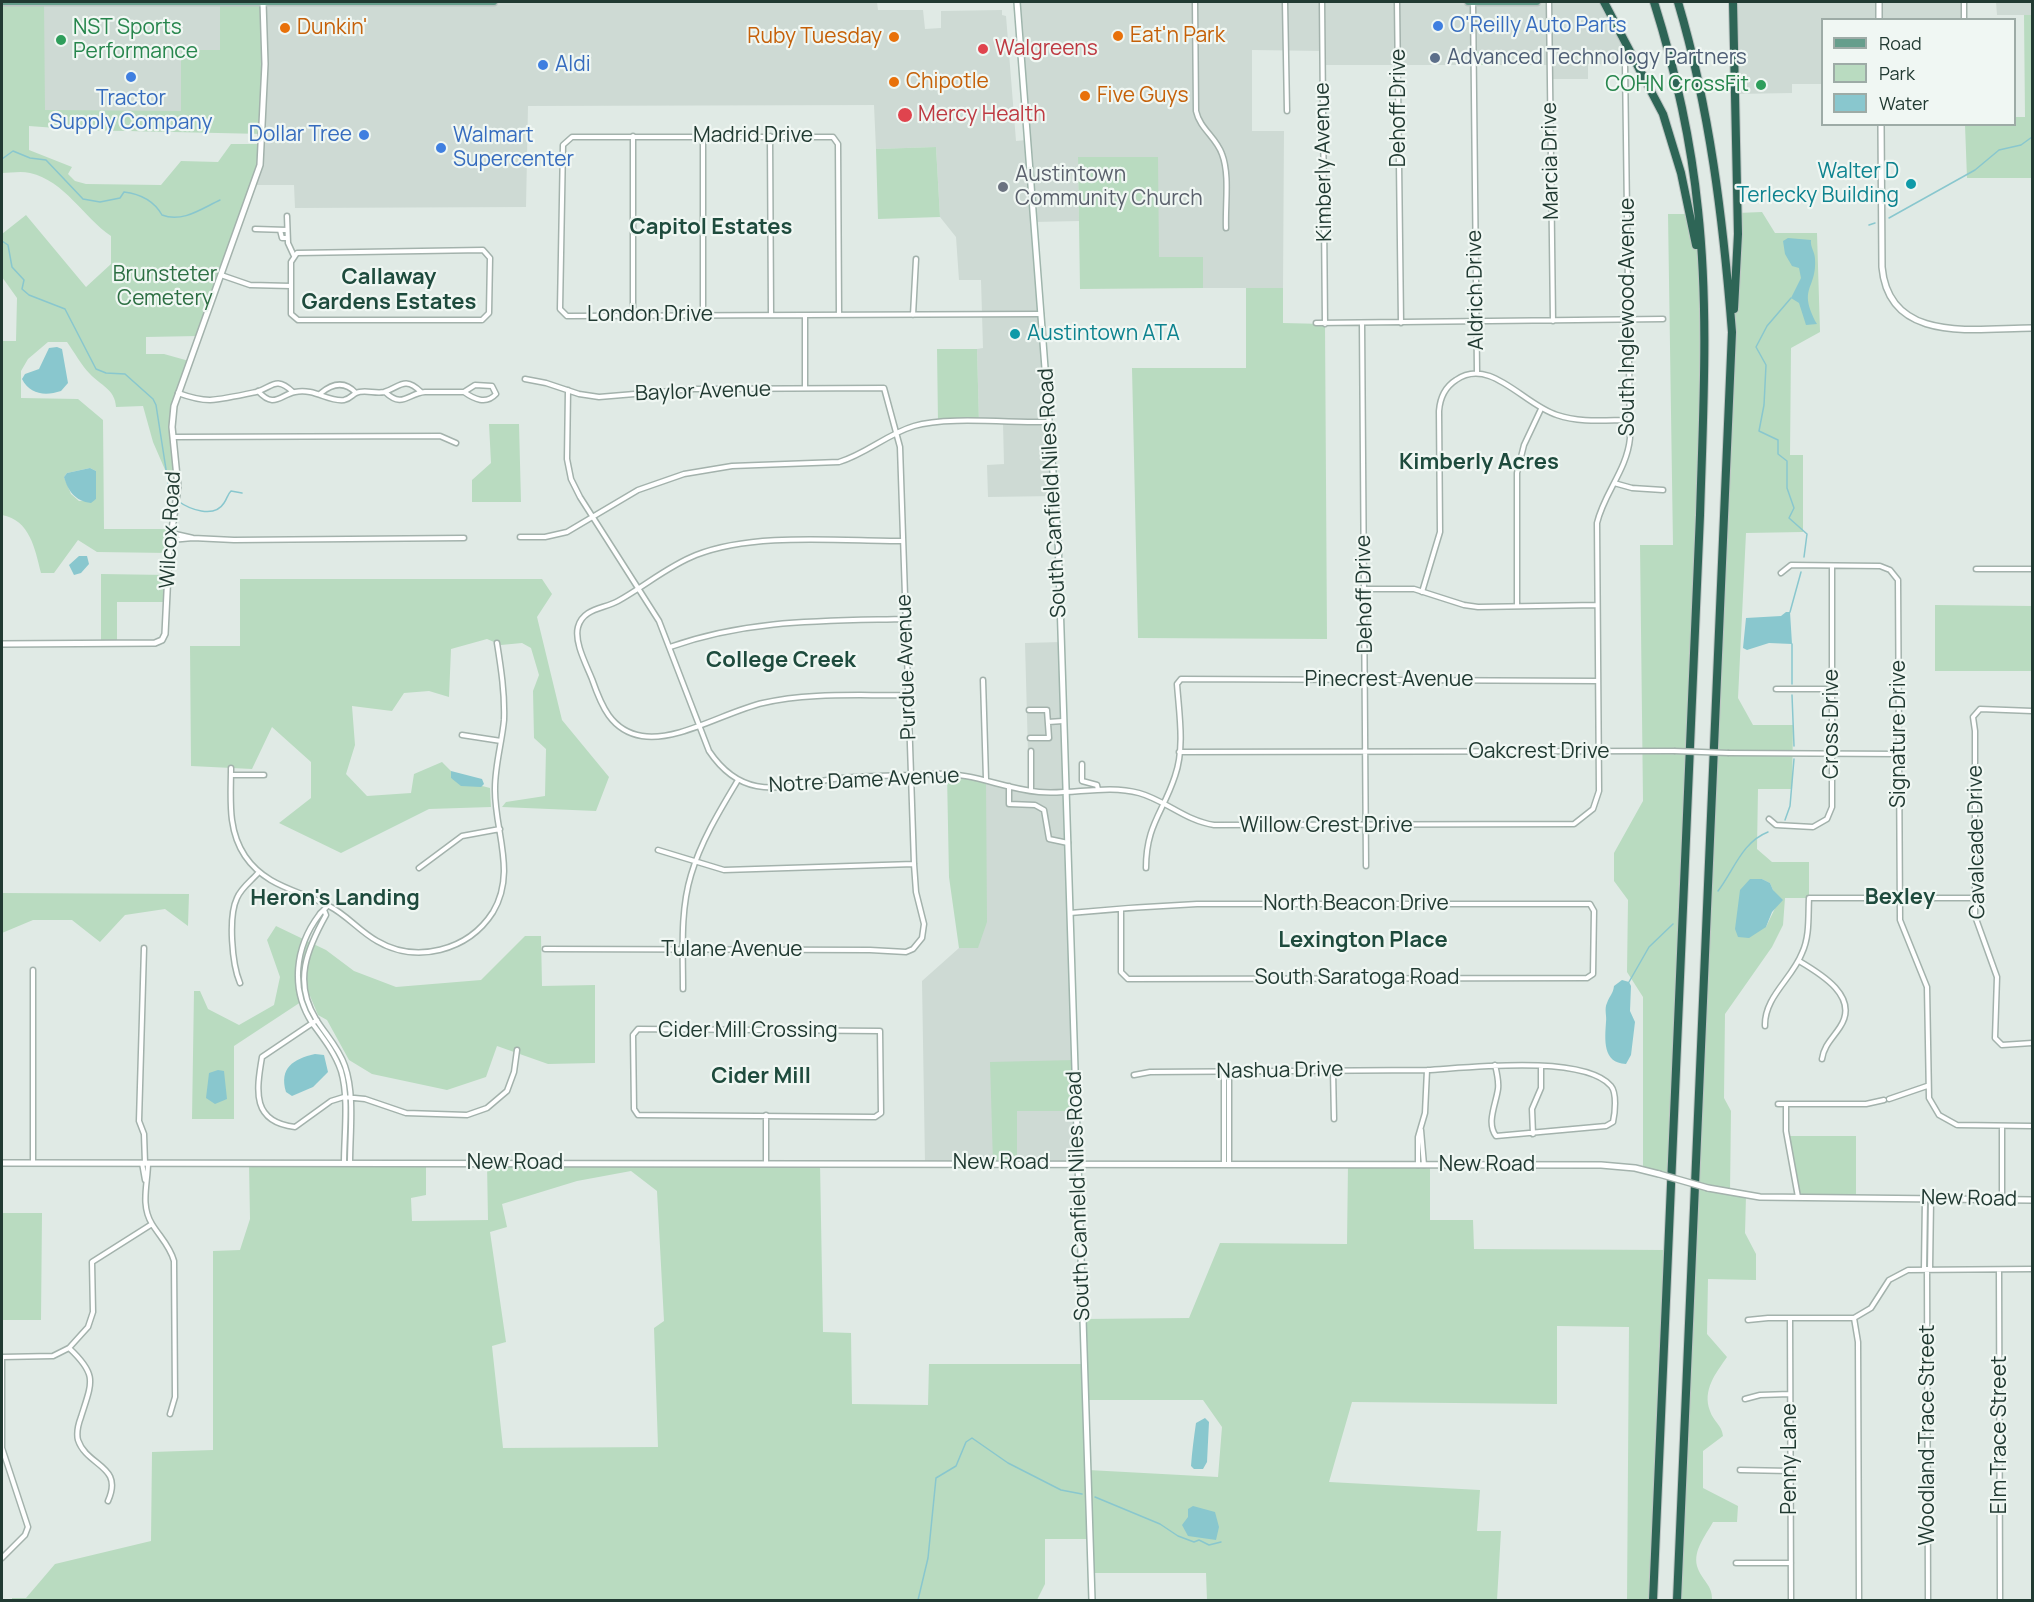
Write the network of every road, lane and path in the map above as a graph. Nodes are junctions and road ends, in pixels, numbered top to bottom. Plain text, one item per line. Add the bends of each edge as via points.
1 (2, 2) edge
2 (263, 2) edge
3 (494, 2) edge
4 (1017, 2) edge
5 (1195, 2) edge
6 (1285, 2) edge
7 (1323, 2) edge
8 (1397, 2) edge
9 (1468, 2) edge
10 (1473, 2) edge
11 (1537, 2) edge
12 (1549, 2) edge
13 (1603, 2) edge
14 (1654, 2) edge
15 (1678, 2) edge
16 (1733, 2) edge
17 (1879, 2) edge
18 (1964, 2) edge
19 (1880, 18) edge
20 (1964, 18) edge
21 (1625, 63) dead end
22 (1287, 111) dead end
23 (1881, 126) edge
24 (633, 136) junction
25 (703, 136) junction
26 (770, 136) junction
27 (566, 139) joint
28 (287, 216) dead end
29 (1226, 228) dead end
30 (255, 229) dead end
31 (279, 230) junction
32 (287, 230) junction
33 (287, 238) junction
34 (294, 256) junction
35 (916, 259) dead end
36 (1701, 267) junction
37 (220, 275) junction
38 (291, 286) junction
39 (1041, 314) junction
40 (633, 315) junction
41 (703, 315) junction
42 (771, 315) junction
43 (805, 315) junction
44 (839, 315) junction
45 (913, 315) junction
46 (1663, 319) dead end
47 (1552, 321) junction
48 (1629, 321) junction
49 (1476, 322) junction
50 (1316, 323) dead end
51 (1362, 323) junction
52 (1401, 323) junction
53 (1325, 324) junction
54 (2032, 328) edge
55 (1732, 332) junction
56 (1477, 372) junction
57 (525, 379) dead end
58 (805, 388) junction
59 (884, 388) joint
60 (568, 390) junction
61 (258, 392) junction
62 (293, 392) junction
63 (385, 392) junction
64 (421, 392) junction
65 (464, 392) junction
66 (178, 393) junction
67 (321, 393) junction
68 (356, 393) junction
69 (1541, 409) junction
70 (1630, 420) junction
71 (1050, 422) junction
72 (897, 434) junction
73 (173, 437) junction
74 (456, 443) dead end
75 (1614, 483) junction
76 (1663, 490) dead end
77 (593, 517) junction
78 (171, 533) junction
79 (520, 537) dead end
80 (193, 538) junction
81 (464, 538) dead end
82 (171, 540) junction
83 (903, 541) junction
84 (1832, 566) junction
85 (1976, 569) dead end
86 (2032, 569) edge
87 (1781, 573) dead end
88 (638, 588) junction
89 (1365, 589) junction
90 (1422, 592) junction
91 (1597, 605) junction
92 (1517, 606) junction
93 (906, 618) junction
94 (497, 643) dead end
95 (2, 644) edge
96 (670, 646) junction
97 (984, 680) dead end
98 (1365, 680) junction
99 (1598, 681) junction
100 (1776, 689) dead end
101 (1831, 689) junction
102 (908, 695) junction
103 (1029, 710) dead end
104 (2032, 711) edge
105 (1048, 722) junction
106 (1063, 722) junction
107 (698, 724) junction
108 (462, 735) dead end
109 (1030, 738) dead end
110 (501, 741) junction
111 (1031, 751) dead end
112 (1179, 752) junction
113 (1366, 752) junction
114 (1598, 752) junction
115 (1832, 753) junction
116 (1900, 754) junction
117 (1082, 764) dead end
118 (231, 768) dead end
119 (231, 775) junction
120 (264, 775) dead end
121 (911, 776) junction
122 (986, 779) junction
123 (738, 780) junction
124 (1009, 786) junction
125 (1098, 790) junction
126 (1031, 791) junction
127 (1066, 792) junction
128 (1162, 803) junction
129 (1589, 814) joint
130 (1769, 819) dead end
131 (1367, 826) junction
132 (500, 829) junction
133 (1068, 843) junction
134 (658, 850) dead end
135 (695, 863) junction
136 (914, 864) junction
137 (1366, 866) dead end
138 (419, 868) dead end
139 (1146, 868) dead end
140 (258, 873) junction
141 (1900, 898) junction
142 (1974, 898) junction
143 (328, 905) junction
144 (1121, 909) junction
145 (1070, 913) junction
146 (918, 945) joint
147 (144, 948) dead end
148 (545, 949) dead end
149 (683, 950) junction
150 (1799, 961) junction
151 (33, 970) dead end
152 (1591, 976) joint
153 (240, 982) dead end
154 (683, 989) dead end
155 (314, 1021) junction
156 (1765, 1026) dead end
157 (2032, 1043) edge
158 (517, 1050) dead end
159 (1822, 1059) dead end
160 (1496, 1065) junction
161 (1541, 1067) junction
162 (1333, 1070) junction
163 (1426, 1070) junction
164 (1226, 1072) junction
165 (1134, 1075) dead end
166 (1927, 1086) junction
167 (344, 1097) junction
168 (350, 1097) junction
169 (1778, 1104) dead end
170 (1786, 1104) junction
171 (766, 1115) junction
172 (1334, 1119) dead end
173 (2032, 1126) edge
174 (2002, 1127) junction
175 (1533, 1134) junction
176 (2, 1163) edge
177 (33, 1163) junction
178 (145, 1163) junction
179 (347, 1163) junction
180 (766, 1163) junction
181 (1079, 1163) junction
182 (1226, 1164) junction
183 (1421, 1165) junction
184 (1798, 1197) junction
185 (1928, 1199) junction
186 (2002, 1199) junction
187 (2032, 1200) edge
188 (152, 1224) junction
189 (1927, 1269) junction
190 (2032, 1269) edge
191 (1999, 1270) junction
192 (1790, 1318) junction
193 (1854, 1318) junction
194 (1748, 1320) dead end
195 (69, 1348) junction
196 (2, 1357) edge
197 (1790, 1394) junction
198 (1745, 1399) dead end
199 (170, 1414) dead end
200 (1740, 1470) dead end
201 (1790, 1471) junction
202 (108, 1502) dead end
203 (2, 1558) edge
204 (1736, 1563) dead end
205 (1791, 1563) junction
206 (1092, 1600) edge
207 (1653, 1600) edge
208 (1677, 1600) edge
209 (1791, 1600) edge
210 (1859, 1600) edge
211 (1928, 1600) edge
212 (2000, 1600) edge

1 - 2 main road
2 - 3 main road
2 - 37 street, Wilcox Road via 262,155
4 - 39 street, South Canfield Niles Road
5 - 29 street via 1196,111 1224,157
6 - 22 street
7 - 53 street, Kimberly Avenue
8 - 52 street, Dehoff Drive
9 - 10 main road
10 - 11 main road
10 - 49 street, Aldrich Drive
12 - 47 street, Marcia Drive
13 - 36 highway via 1663,114 1681,173
14 - 36 highway via 1689,144 1699,213
15 - 55 highway via 1712,146
16 - 55 highway via 1738,243
17 - 19 street
18 - 20 street
21 - 48 street, South Inglewood Avenue
23 - 54 street via 1882,267 1885,285 1895,304 1916,321 1935,327
24 - 25 street, Madrid Drive
24 - 27 street, Madrid Drive
24 - 40 street
25 - 26 street, Madrid Drive
25 - 41 street
26 - 42 street
26 - 44 street, Madrid Drive via 830,136 837,142
27 - 40 street, London Drive via 561,311 567,316
28 - 32 street
30 - 31 street
31 - 32 street
31 - 33 street via 280,236
32 - 33 street
33 - 34 street
34 - 38 street
34 - 38 street via 300,252 483,250 490,258 489,313 482,320 298,320 291,314
35 - 45 street
36 - 207 highway via 1704,349 1700,507
37 - 38 street via 250,285
37 - 66 street, Wilcox Road
39 - 45 street, London Drive
39 - 71 street, South Canfield Niles Road
40 - 41 street, London Drive
41 - 42 street, London Drive
42 - 43 street, London Drive
43 - 44 street, London Drive
43 - 58 street
44 - 45 street, London Drive
46 - 48 street
47 - 48 street
47 - 49 street
48 - 70 street, South Inglewood Avenue
49 - 52 street
49 - 56 street, Aldrich Drive
50 - 53 street
51 - 52 street
51 - 53 street
51 - 89 street, Dehoff Drive
55 - 208 highway
56 - 69 street via 1496,378
56 - 90 street, Aldrich Drive via 1451,383 1440,402 1440,532
57 - 60 street, Baylor Avenue
58 - 59 street, Baylor Avenue
58 - 60 street, Baylor Avenue via 694,389 599,397
59 - 72 street, Purdue Avenue
60 - 77 street, Notre Dame Avenue via 568,468
61 - 62 street via 268,385 280,384
61 - 62 street via 275,400
61 - 66 street via 211,400
62 - 67 street
63 - 64 street via 398,400
63 - 64 street via 393,385 412,384
63 - 68 street
64 - 65 street
65 - 65 street via 484,400 492,399 496,392 488,384 475,385
66 - 73 street, Wilcox Road via 172,418
67 - 68 street via 343,400
67 - 68 street via 333,384 346,384
69 - 70 street via 1575,420
69 - 92 street via 1524,445 1517,473
70 - 75 street, South Inglewood Avenue via 1628,451
71 - 72 street via 931,423
71 - 106 street, South Canfield Niles Road
72 - 77 street via 858,456 830,464 732,466 684,474 638,490
72 - 83 street, Purdue Avenue
73 - 74 street via 440,436
73 - 78 street, Wilcox Road via 177,487
75 - 76 street
75 - 91 street, South Inglewood Avenue via 1597,523
77 - 79 street via 560,534
77 - 88 street, Notre Dame Avenue
78 - 80 street
78 - 82 street, Wilcox Road
80 - 81 street
80 - 82 street
82 - 95 street, Wilcox Road via 162,640
83 - 88 street via 735,544 689,558
83 - 93 street, Purdue Avenue
84 - 87 street via 1791,565
84 - 101 street, Cross Drive
84 - 116 street, Signature Drive via 1880,566 1893,572 1899,585
85 - 86 street
88 - 96 street, Notre Dame Avenue
88 - 107 street via 588,613 578,626 578,641 602,707 616,724 640,736 665,736
89 - 90 street
89 - 98 street, Dehoff Drive
90 - 92 street via 1468,606
91 - 92 street
91 - 99 street, South Inglewood Avenue
93 - 96 street via 753,625
93 - 102 street, Purdue Avenue
94 - 110 street via 504,684
96 - 107 street, Notre Dame Avenue
97 - 122 street
98 - 99 street, Pinecrest Avenue
98 - 112 street, Pinecrest Avenue via 1180,679
98 - 113 street, Dehoff Drive
99 - 114 street, South Inglewood Avenue
100 - 101 street
101 - 115 street, Cross Drive
102 - 107 street via 777,700
102 - 121 street, Purdue Avenue
103 - 105 street via 1047,710
104 - 142 street, Cavalcade Drive via 1977,710 1973,717
105 - 106 street
105 - 109 street via 1049,738
106 - 127 street, South Canfield Niles Road
107 - 123 street, Notre Dame Avenue via 714,759
108 - 110 street
110 - 132 street via 495,786
111 - 126 street
112 - 113 street, Oakcrest Drive
112 - 128 street via 1175,777
113 - 114 street, Oakcrest Drive
113 - 131 street, Dehoff Drive
114 - 115 street, Oakcrest Drive, bridge
114 - 129 street, South Inglewood Avenue via 1598,797
115 - 116 street, Oakcrest Drive
115 - 130 street, Cross Drive via 1832,807 1827,819 1801,827 1776,825
116 - 141 street, Signature Drive
117 - 125 street via 1082,781 1097,785
118 - 119 street
119 - 120 street
119 - 140 street via 234,834
121 - 122 street, Notre Dame Avenue via 950,774
121 - 123 street, Notre Dame Avenue via 840,778 777,789
121 - 136 street, Purdue Avenue
122 - 124 street, Notre Dame Avenue
123 - 135 street
124 - 126 street, Notre Dame Avenue
124 - 133 street via 1009,804 1035,805 1044,810 1049,839
125 - 127 street, Willow Crest Drive
125 - 128 street, Willow Crest Drive via 1132,791
126 - 127 street, Notre Dame Avenue
127 - 133 street, South Canfield Niles Road
128 - 131 street, Willow Crest Drive via 1214,825
128 - 139 street via 1148,835
129 - 131 street, Willow Crest Drive via 1562,826
131 - 137 street, Dehoff Drive
132 - 138 street via 462,836
132 - 143 street via 505,878 499,901 482,926 451,947 424,953 396,950 371,938
133 - 145 street, South Canfield Niles Road
134 - 135 street
135 - 136 street via 724,870
135 - 149 street via 684,910
136 - 146 street, Purdue Avenue via 925,928
140 - 143 street via 283,888
140 - 153 street via 240,893 233,912 234,968
141 - 142 street
141 - 150 street via 1809,898 1807,939
141 - 166 street, Signature Drive via 1902,929 1927,987
142 - 157 street, Cavalcade Drive via 1976,922 1996,977 1995,1038 2002,1045
143 - 155 street via 304,943 297,972 302,1003
144 - 145 street, North Beacon Drive
144 - 152 street, South Saratoga Road via 1123,976 1128,979
144 - 152 street, North Beacon Drive via 1197,904 1592,905
145 - 181 street, South Canfield Niles Road
146 - 149 street, Tulane Avenue via 897,953
147 - 178 street via 139,1121 144,1134
148 - 149 street, Tulane Avenue
149 - 154 street
150 - 156 street via 1767,1008
150 - 159 street via 1835,986 1845,1004 1843,1022 1827,1043
151 - 177 street
155 - 167 street via 337,1060
155 - 167 street via 262,1057 260,1102 265,1116 277,1124 295,1126 331,1101
155 - 168 street via 342,1057
158 - 168 street via 507,1091 487,1108 467,1115 406,1113
160 - 161 street, Nashua Drive
160 - 163 street, Nashua Drive
160 - 175 street via 1494,1135
161 - 175 street via 1540,1088 1531,1117
161 - 175 street, Nashua Drive via 1581,1072 1610,1085 1614,1090 1614,1115 1611,1125
162 - 163 street, Nashua Drive
162 - 164 street, Nashua Drive
162 - 172 street
163 - 183 street
164 - 165 street, Nashua Drive
164 - 182 street
166 - 170 street via 1866,1104
166 - 174 street via 1933,1106 1948,1122
167 - 168 street
167 - 179 street
168 - 179 street
169 - 170 street
170 - 184 street via 1786,1131
171 - 171 street, Cider Mill Crossing via 638,1115 634,1109 633,1033 638,1029 880,1031 879,1115
171 - 180 street
173 - 174 street
174 - 186 street
176 - 177 street, New Road
177 - 178 street, New Road
178 - 179 street, New Road
178 - 188 street via 146,1209
179 - 180 street, New Road
180 - 181 street, New Road
181 - 182 street, New Road
181 - 206 street, South Canfield Niles Road
182 - 183 street, New Road
183 - 184 street, New Road, bridge via 1618,1166 1749,1196
184 - 185 street, New Road
185 - 186 street, New Road
185 - 189 street, Woodland Trace Street
186 - 187 street, New Road
188 - 195 street via 92,1262 92,1318
188 - 199 street via 174,1261 175,1397
189 - 191 street
189 - 193 street via 1894,1276 1871,1308
189 - 211 street, Woodland Trace Street
190 - 191 street
191 - 212 street, Elm Trace Street
192 - 193 street
192 - 194 street
192 - 197 street, Penny Lane
193 - 210 street via 1858,1342
195 - 196 street via 53,1356
195 - 202 street via 91,1374 77,1435 84,1449 111,1479 113,1490
196 - 203 street via 2,1448 28,1527
197 - 198 street
197 - 201 street, Penny Lane
200 - 201 street
201 - 205 street, Penny Lane
204 - 205 street
205 - 209 street, Penny Lane

